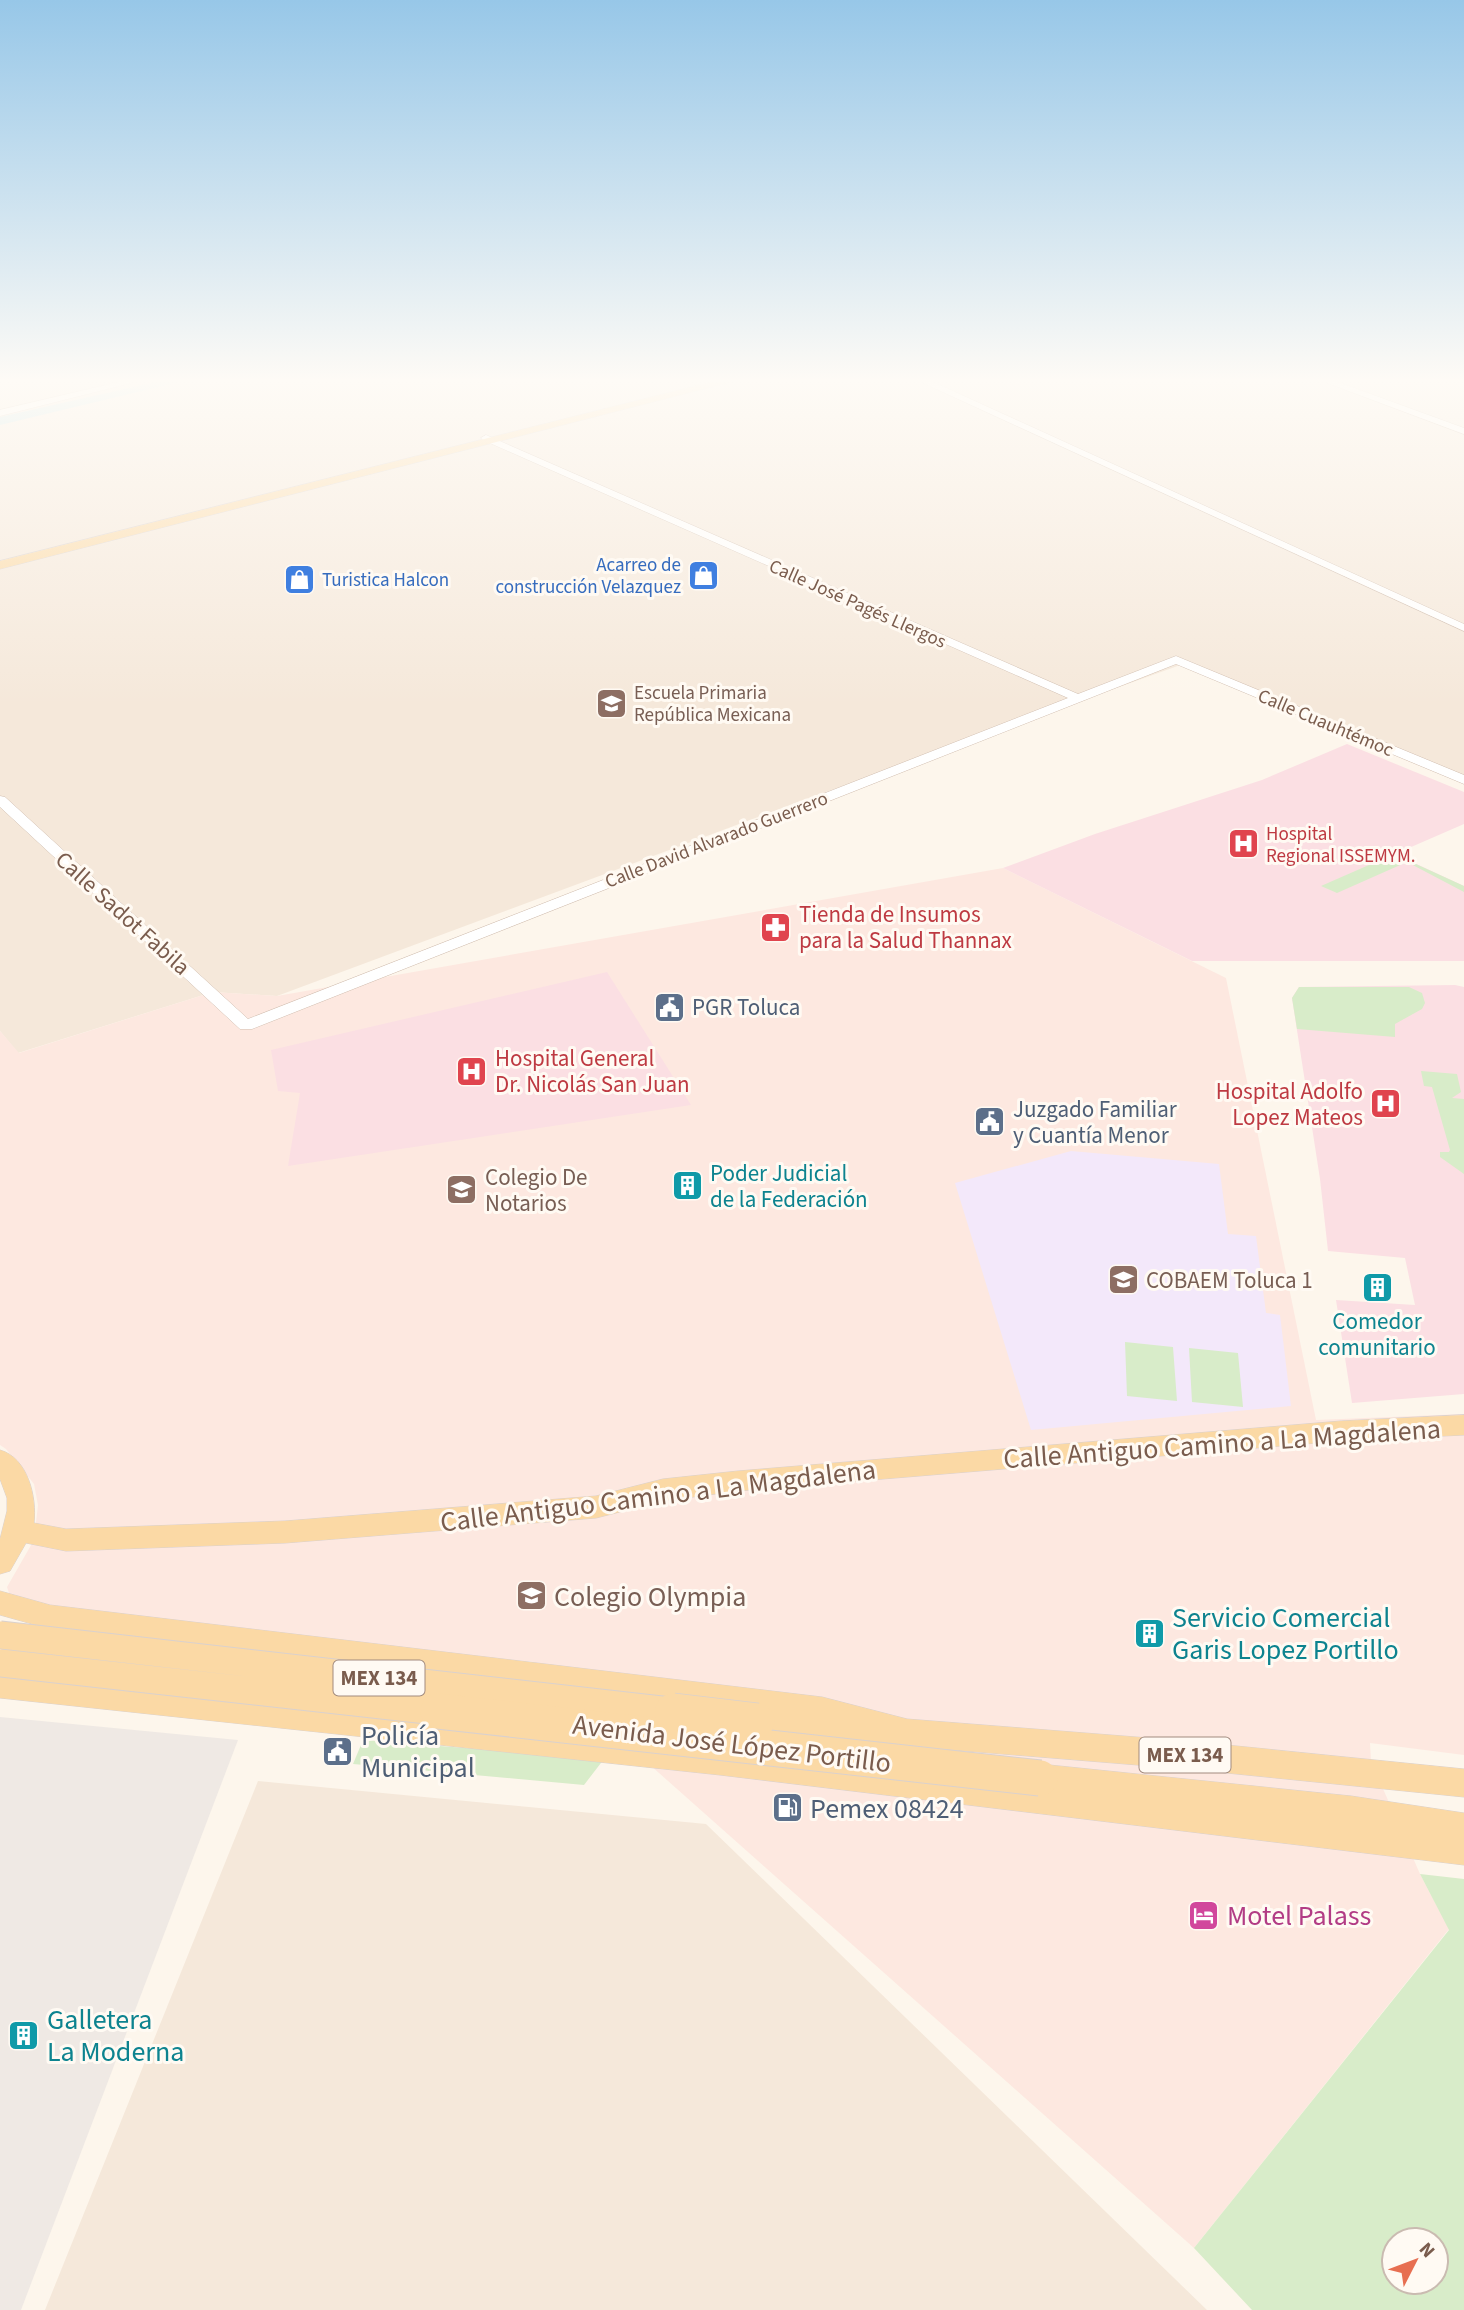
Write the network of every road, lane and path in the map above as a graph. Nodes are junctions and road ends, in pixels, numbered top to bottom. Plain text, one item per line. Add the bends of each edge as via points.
1 (295, 489) edge
2 (600, 489) edge
3 (1159, 489) edge
4 (0, 563) edge
5 (1464, 628) edge
6 (1188, 665) joint
7 (1077, 698) junction
8 (1464, 780) edge
9 (0, 800) edge
10 (246, 1026) joint
11 (1464, 1425) edge
12 (0, 1460) edge
13 (19, 1531) junction
14 (0, 1563) edge
15 (0, 1603) edge
16 (50, 1617) junction
17 (0, 1635) edge
18 (0, 1662) edge
19 (11, 1686) edge
20 (905, 1732) junction
21 (1464, 1783) edge
22 (1464, 1828) edge
23 (1464, 1850) edge

1 - 4 main road
2 - 7 street, Calle José Pagés Llergos
3 - 5 street
6 - 7 street, Calle David Alvarado Guerrero via 1176,660
6 - 8 street, Calle Cuauhtémoc
7 - 10 street, Calle David Alvarado Guerrero
9 - 10 street, Calle Sadot Fabila
11 - 13 main road, Calle Antiguo Camino a La Magdalena via 738,1481 663,1490 596,1507 456,1520 66,1540
12 - 13 main road via 22,1496
13 - 14 main road
15 - 16 main road
16 - 19 main road via 23,1628 4,1649 1,1665
16 - 20 main road via 822,1710
17 - 20 main road, Avenida José López Portillo / MEX 134, bridge via 757,1721
18 - 22 main road, Avenida José López Portillo / MEX 134, bridge via 1351,1810
19 - 23 main road via 707,1759
20 - 21 main road, Avenida José López Portillo / MEX 134

